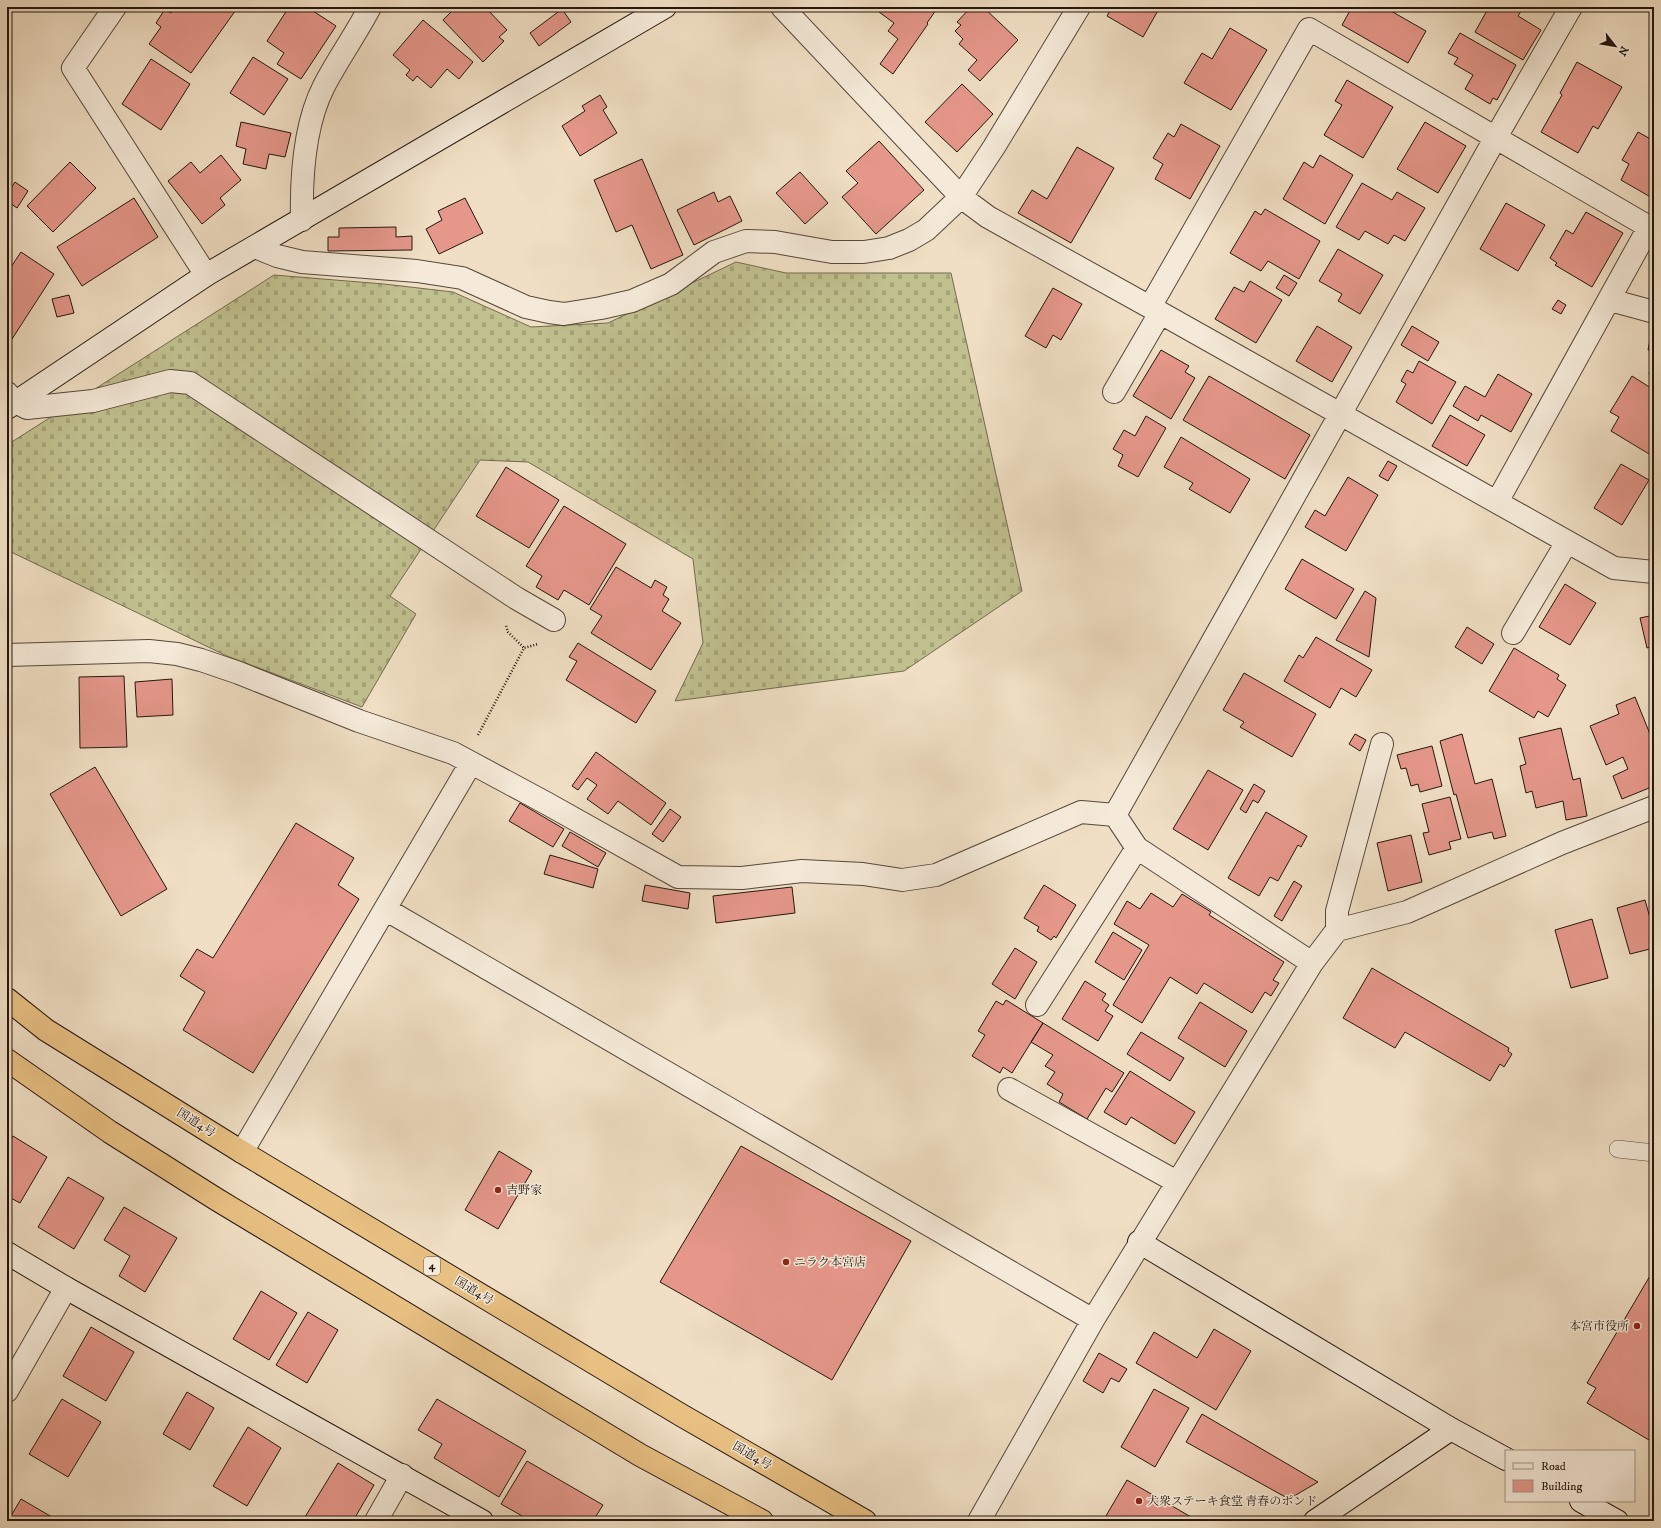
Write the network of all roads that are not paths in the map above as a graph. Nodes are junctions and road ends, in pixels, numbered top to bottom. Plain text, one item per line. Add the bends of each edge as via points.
1 (115, 7) edge
2 (370, 7) edge
3 (665, 7) edge
4 (782, 7) edge
5 (1079, 7) edge
6 (1571, 7) edge
7 (1496, 137) junction
8 (962, 197) junction
9 (302, 220) junction
10 (255, 247) junction
11 (206, 275) junction
12 (1610, 300) junction
13 (1155, 310) junction
14 (1654, 312) edge
15 (1114, 392) dead end
16 (10, 401) edge
17 (1342, 414) junction
18 (1497, 502) junction
19 (1567, 542) junction
20 (1654, 572) edge
21 (554, 620) road end
22 (1513, 634) dead end
23 (7, 655) edge
24 (1382, 744) dead end
25 (468, 761) junction
26 (1654, 807) edge
27 (1115, 815) junction
28 (1137, 848) junction
29 (385, 909) junction
30 (1337, 930) junction
31 (1312, 964) junction
32 (7, 999) edge
33 (1037, 1005) dead end
34 (7, 1060) edge
35 (1009, 1089) dead end
36 (1618, 1149) dead end
37 (242, 1152) junction
38 (1654, 1153) edge
39 (1176, 1182) junction
40 (1139, 1242) junction
41 (7, 1253) edge
42 (66, 1288) junction
43 (1092, 1320) junction
44 (7, 1391) edge
45 (1451, 1429) junction
46 (1505, 1458) edge
47 (402, 1475) junction
48 (1583, 1502) edge
49 (376, 1521) edge
50 (482, 1521) edge
51 (762, 1521) edge
52 (865, 1521) edge
53 (979, 1521) edge
54 (1315, 1521) edge
55 (1617, 1521) edge

1 - 11 street via 73,68
2 - 9 street via 324,86 313,118 302,187
3 - 9 street
4 - 8 street
5 - 8 street
6 - 7 street
7 - 12 street via 1650,227
7 - 13 street via 1309,29
7 - 17 street
8 - 10 street via 926,230 890,248 864,252 832,252 775,242 746,241 714,252 671,284 632,301 564,314 526,307 462,278 417,271 302,262
8 - 13 street via 988,216
9 - 10 street
10 - 11 street
11 - 16 street
12 - 14 street
12 - 18 street
13 - 15 street
13 - 17 street
16 - 21 street via 27,408 93,401 170,381 190,383 516,598
17 - 18 street
17 - 27 street
18 - 19 street
19 - 20 street via 1614,568
19 - 22 street
23 - 25 street via 149,651 177,654 239,673 359,721 453,753
24 - 30 street via 1337,911
25 - 27 street via 678,877 689,878 742,878 802,871 863,874 902,880 936,875 1081,812
25 - 29 street
26 - 30 street via 1562,843 1407,912
27 - 28 street
28 - 31 street
28 - 33 street
29 - 37 street
29 - 43 street
30 - 31 street
31 - 39 street
32 - 37 highway, 国道4号 / 4 via 46,1030
34 - 51 highway via 110,1132 216,1199 640,1455
35 - 39 street
36 - 38 lane
37 - 52 highway, 国道4号 / 4 via 681,1415
39 - 40 street
40 - 43 street
40 - 45 street
41 - 42 street
42 - 44 street
42 - 47 street
43 - 53 street
45 - 46 street
45 - 54 street
47 - 49 street
47 - 50 street
48 - 55 street

